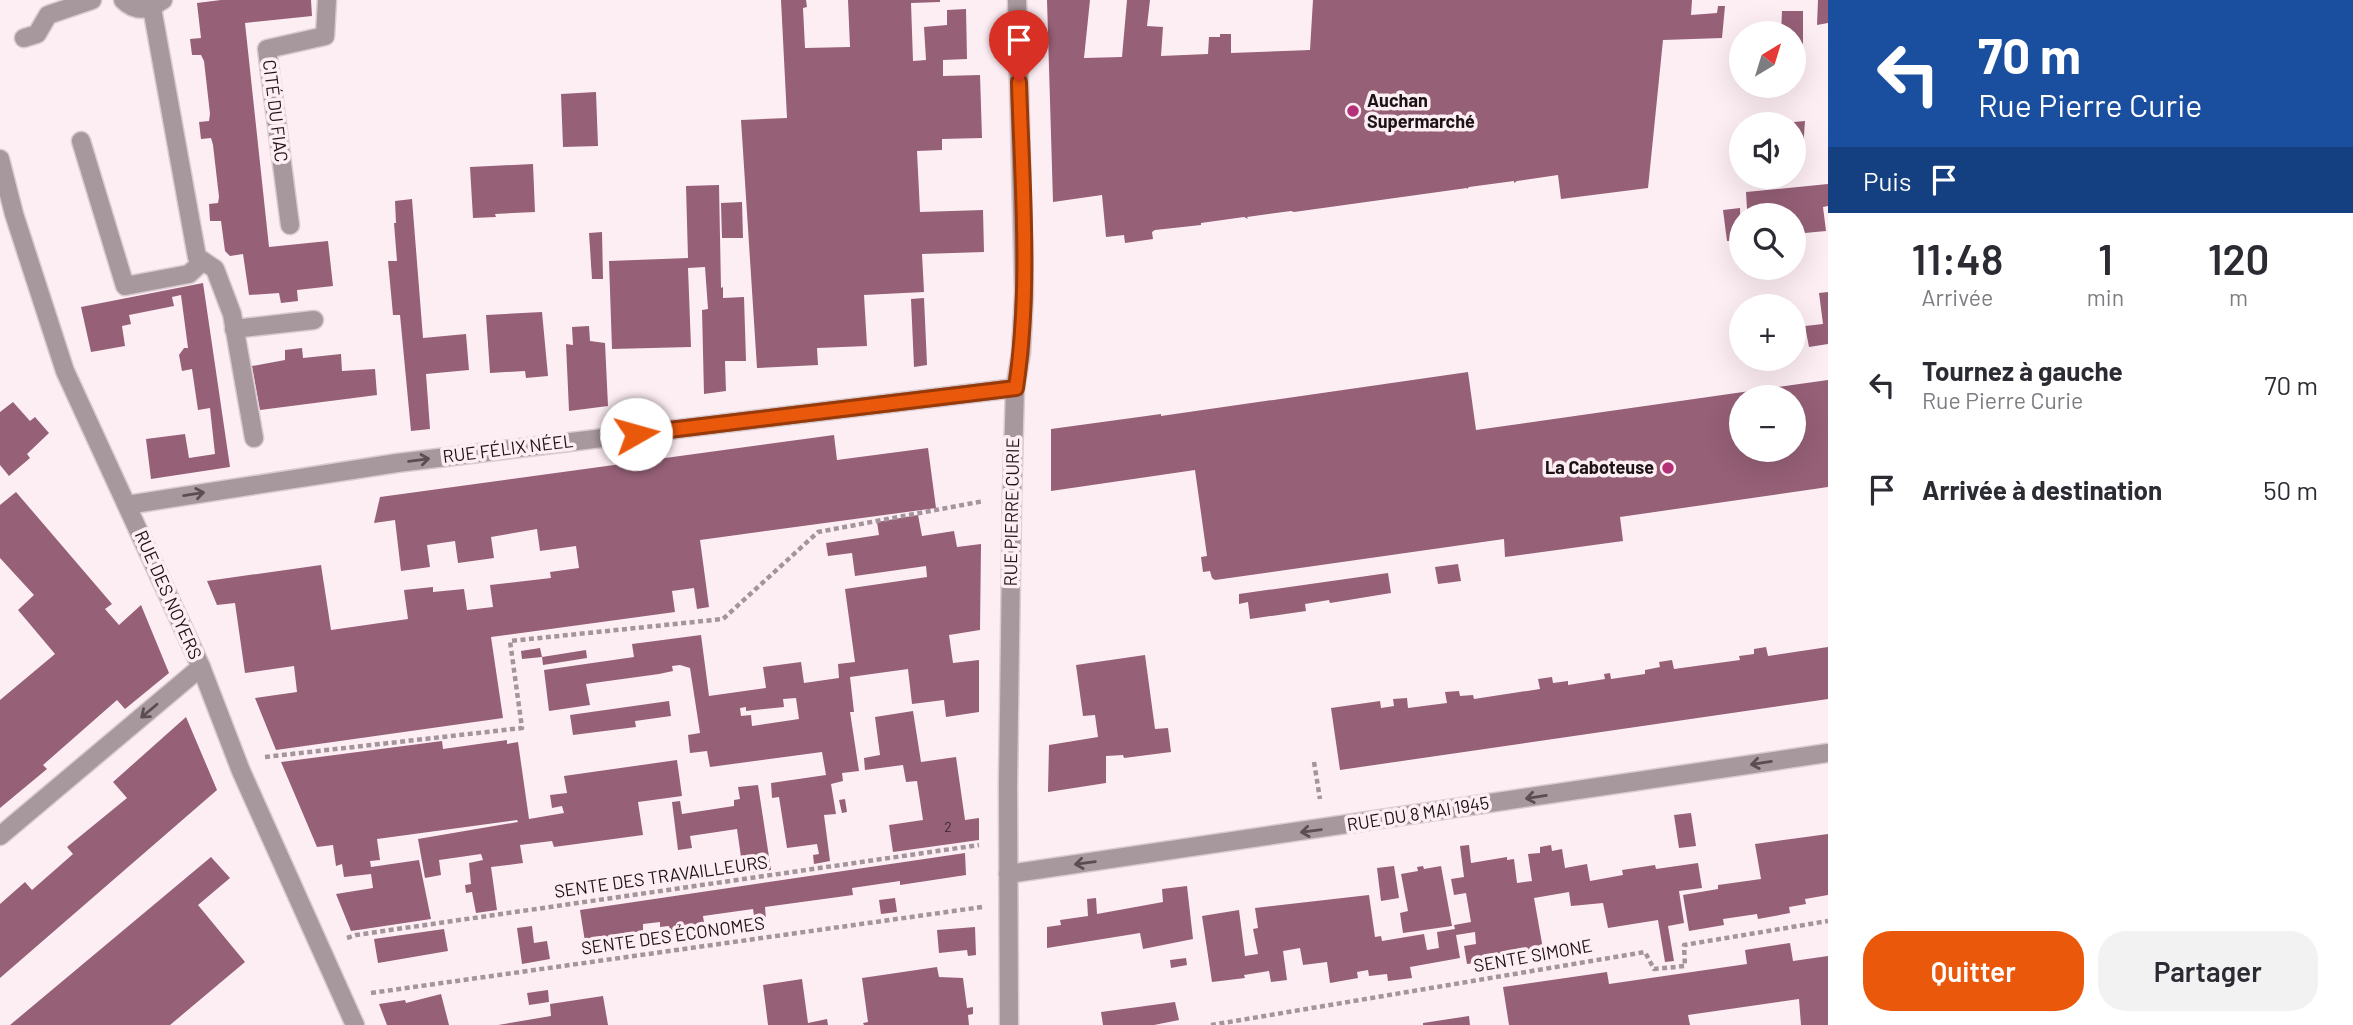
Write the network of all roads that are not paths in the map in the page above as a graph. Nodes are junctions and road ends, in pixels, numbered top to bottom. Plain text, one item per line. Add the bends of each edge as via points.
1 (92, 0) edge
2 (123, 0) edge
3 (327, 0) edge
4 (1017, 0) edge
5 (157, 4) edge
6 (24, 38) dead end
7 (81, 141) dead end
8 (0, 159) edge
9 (289, 225) dead end
10 (203, 261) junction
11 (314, 320) dead end
12 (234, 329) junction
13 (1016, 388) junction
14 (254, 438) dead end
15 (127, 505) junction
16 (201, 667) junction
17 (1828, 753) edge
18 (0, 836) edge
19 (1008, 874) junction
20 (355, 1025) edge
21 (1009, 1025) edge

1 - 6 street via 48,15 37,34
2 - 5 street via 138,9
3 - 9 street, CITÉ DU FIAC via 325,36 267,49
4 - 13 street, RUE PIERRE CURIE via 1024,293
5 - 10 street via 197,257
7 - 10 street via 125,286 189,274
8 - 15 street, RUE DES NOYERS via 65,371
10 - 12 street via 215,269
11 - 12 street
12 - 14 street
15 -> 13 street, RUE FÉLIX NÉEL via 397,463
13 - 19 street, RUE PIERRE CURIE
15 - 16 street, RUE DES NOYERS
16 -> 18 street
16 - 20 street, RUE DES NOYERS via 237,760
17 -> 19 street, RUE DU 8 MAI 1945
19 - 21 street, RUE PIERRE CURIE

